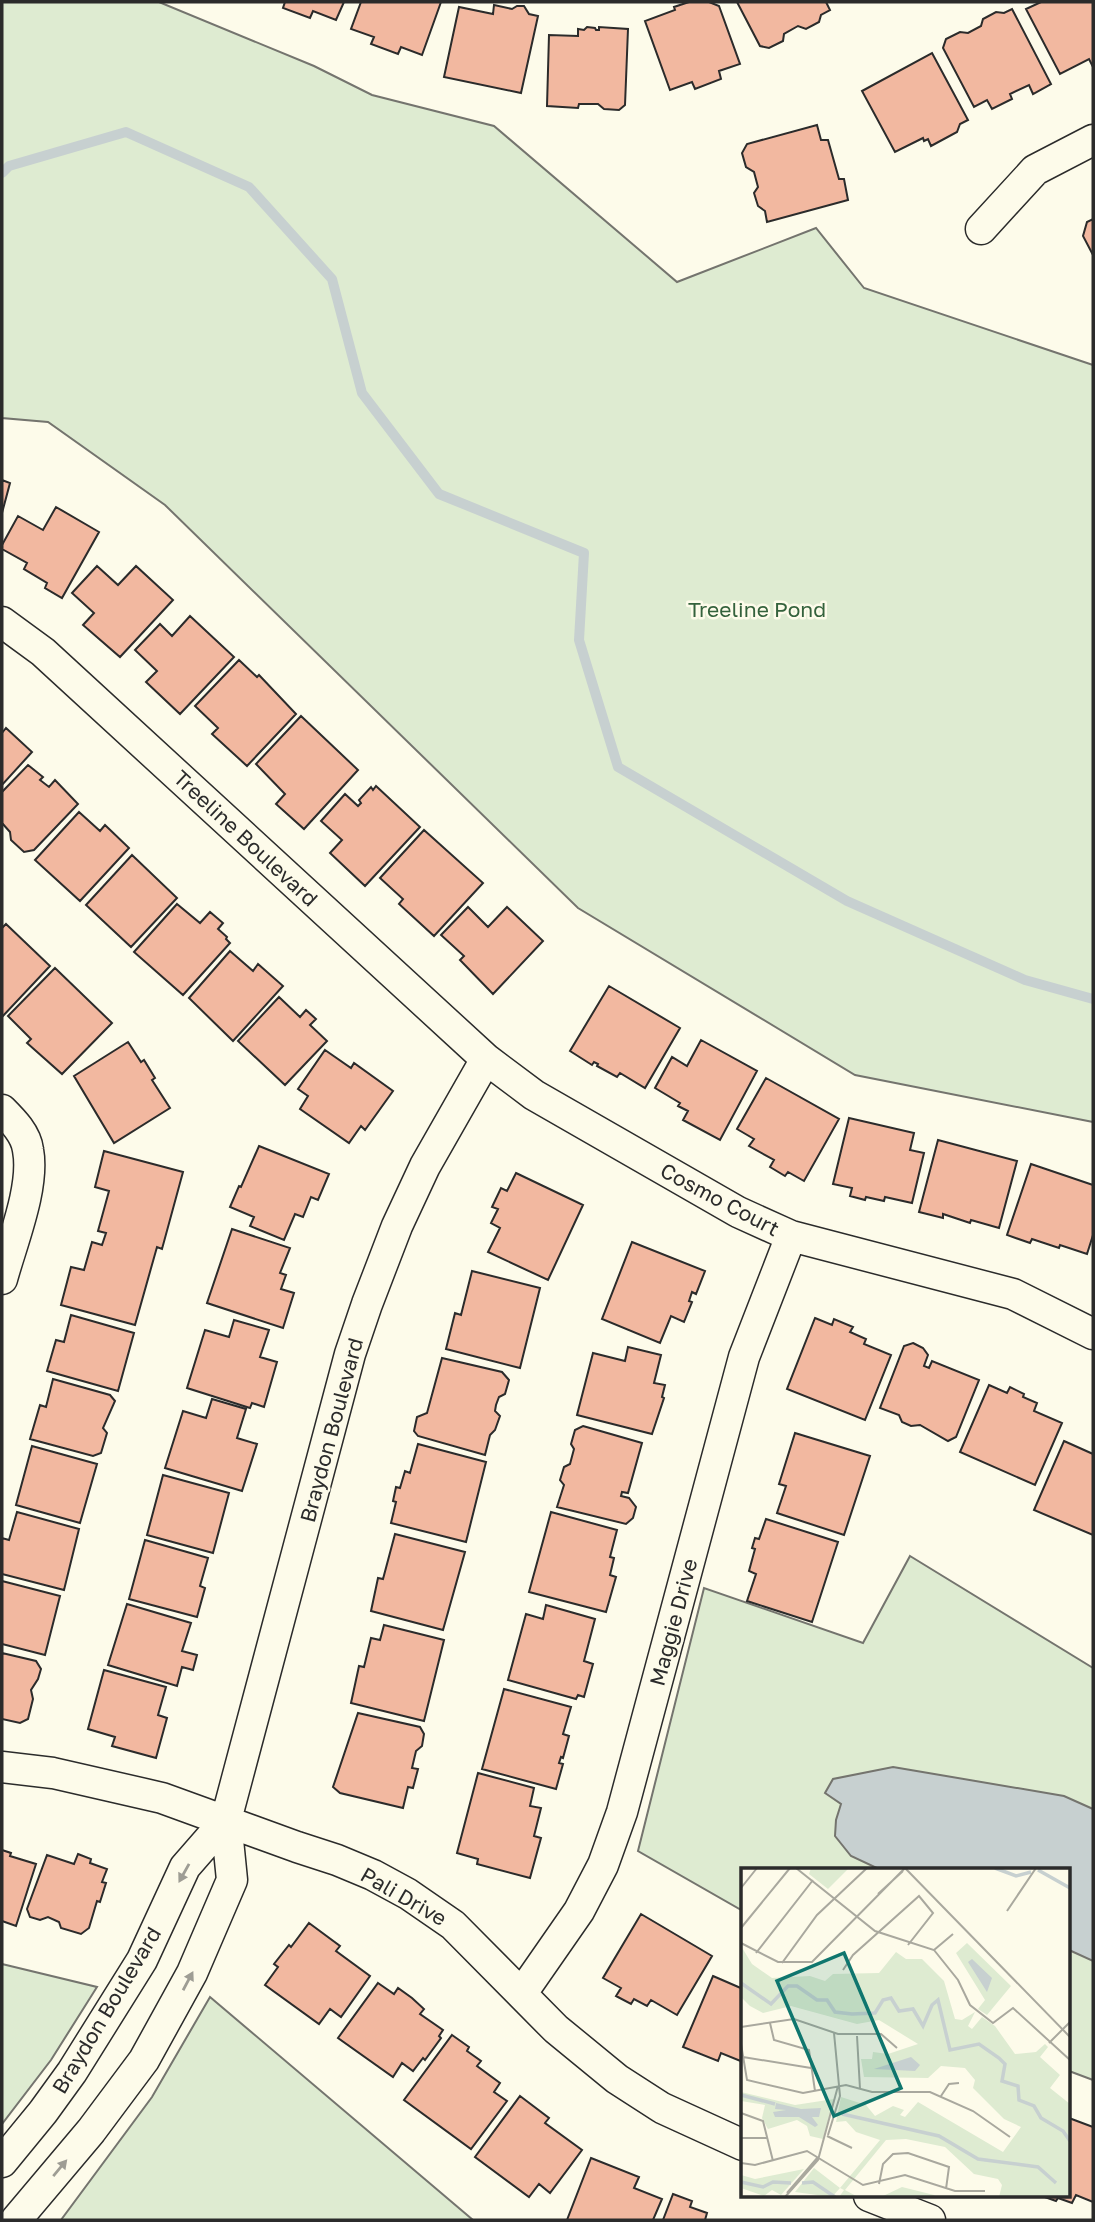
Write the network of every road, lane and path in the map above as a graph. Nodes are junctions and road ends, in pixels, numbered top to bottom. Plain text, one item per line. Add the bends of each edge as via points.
1 (1093, 140) edge
2 (981, 229) dead end
3 (2, 622) edge
4 (486, 1059) junction
5 (2, 1110) edge
6 (791, 1236) junction
7 (2, 1279) edge
8 (1093, 1334) edge
9 (2, 1767) edge
10 (226, 1820) junction
11 (522, 1993) junction
12 (741, 2144) edge
13 (2, 2162) edge
14 (874, 2198) edge
15 (16, 2220) edge
16 (930, 2220) edge

1 - 2 street via 1035,170
3 - 4 street, Treeline Boulevard via 43,652
4 - 6 street, Cosmo Court via 545,1102 738,1212
4 - 10 street, Braydon Boulevard via 425,1166 367,1304
5 - 7 street via 17,1125 28,1148 30,1178
6 - 8 street, Cosmo Court via 1013,1294
6 - 11 street, Maggie Drive via 744,1357 604,1865 579,1911
9 - 10 street, Pali Drive via 96,1782
10 - 11 street, Pali Drive via 337,1860 408,1894 453,1925
10 -> 13 street, Braydon Boulevard via 185,1867 142,1960 72,2072
15 -> 10 street, Braydon Boulevard via 144,2060 192,1973 232,1880
11 - 12 street, Pali Drive via 556,2029 617,2079 662,2108
14 - 16 street

